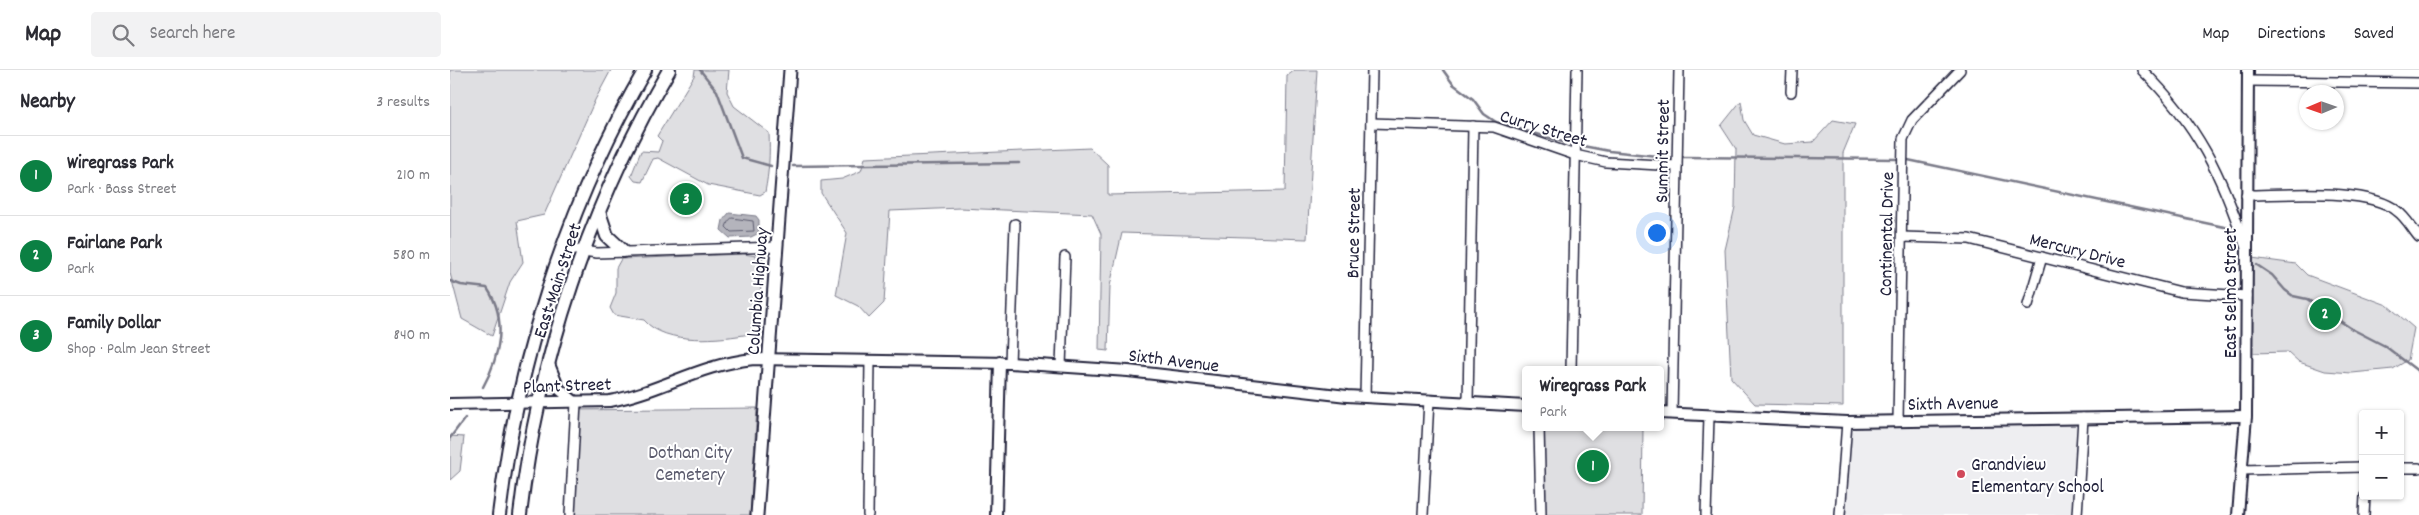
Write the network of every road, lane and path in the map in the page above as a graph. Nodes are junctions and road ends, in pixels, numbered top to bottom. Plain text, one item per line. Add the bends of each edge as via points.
1 (646, 70) edge
2 (669, 70) edge
3 (790, 70) edge
4 (1372, 70) edge
5 (1577, 70) edge
6 (1679, 70) edge
7 (1792, 70) edge
8 (1960, 70) edge
9 (2142, 70) edge
10 (2248, 70) edge
11 (2248, 81) junction
12 (2419, 83) edge
13 (1791, 92) dead end
14 (1371, 123) junction
15 (1473, 126) junction
16 (1575, 155) junction
17 (1677, 166) junction
18 (2246, 195) junction
19 (599, 212) junction
20 (1015, 224) dead end
21 (1902, 237) junction
22 (2419, 238) edge
23 (776, 247) junction
24 (563, 248) junction
25 (2246, 248) junction
26 (623, 251) junction
27 (583, 252) junction
28 (2042, 257) junction
29 (1065, 258) dead end
30 (2247, 296) junction
31 (2028, 306) dead end
32 (768, 360) junction
33 (817, 360) joint
34 (870, 361) junction
35 (1005, 362) junction
36 (549, 364) junction
37 (1061, 366) junction
38 (1571, 366) edge
39 (1365, 397) junction
40 (1429, 400) junction
41 (1468, 402) junction
42 (518, 403) junction
43 (539, 403) junction
44 (576, 403) junction
45 (450, 404) edge
46 (1522, 406) edge
47 (1664, 413) edge
48 (1672, 413) junction
49 (1709, 416) junction
50 (2246, 416) junction
51 (2083, 418) junction
52 (1898, 421) junction
53 (1847, 422) junction
54 (1539, 431) edge
55 (2359, 467) edge
56 (2404, 468) edge
57 (2419, 468) edge
58 (2241, 470) junction
59 (2365, 500) edge
60 (499, 515) edge
61 (520, 515) edge
62 (570, 515) edge
63 (757, 515) edge
64 (868, 515) edge
65 (996, 515) edge
66 (1423, 515) edge
67 (1541, 515) edge
68 (1706, 515) edge
69 (1840, 515) edge
70 (2077, 515) edge
71 (2238, 515) edge
72 (2364, 515) edge

1 - 24 main road, East Main Street via 598,163
2 - 19 main road, East Main Street via 638,127
3 - 23 main road, Columbia Highway
4 - 14 street, Bruce Street
5 - 16 street
6 - 17 street, Summit Street
7 - 13 street
8 - 21 street, Continental Drive via 1906,129
9 - 25 street via 2174,104 2208,154
10 - 11 street, East Selma Street
11 - 12 street
11 - 18 street, East Selma Street
14 - 15 street, Curry Street
14 - 39 street, Bruce Street
15 - 16 street, Curry Street via 1494,127
15 - 41 street
16 - 17 street, Curry Street via 1624,164
16 - 38 street
17 - 48 street, Summit Street
18 - 22 street via 2358,196 2377,200 2398,211
18 - 25 street, East Selma Street
19 - 26 main road via 607,236
19 - 27 main road, East Main Street
20 - 35 street
21 - 28 street, Mercury Drive via 1969,239
21 - 52 street, Continental Drive
23 - 26 street
23 - 32 main road, Columbia Highway
24 - 27 street
24 - 42 main road, East Main Street via 541,313
25 - 30 street, East Selma Street
26 - 27 street
27 - 36 main road, East Main Street
28 - 30 street, Mercury Drive via 2181,292
28 - 31 street
29 - 37 street
30 - 50 street, East Selma Street
32 - 33 street, Plant Street
32 - 44 street, Plant Street via 741,360 719,365 621,399
32 - 63 main road, Columbia Highway
33 - 34 street, Sixth Avenue
34 - 35 street, Sixth Avenue
34 - 64 street
35 - 37 street, Sixth Avenue
35 - 65 street
36 - 43 main road, East Main Street
36 - 44 street via 559,389
37 - 39 street, Sixth Avenue
39 - 40 street, Sixth Avenue
40 - 41 street, Sixth Avenue
40 - 66 street
41 - 46 street, Sixth Avenue
42 - 43 street, Plant Street
42 - 45 street, Plant Street
42 - 60 main road, East Main Street
43 - 44 street, Plant Street
43 - 61 main road, East Main Street
44 - 62 street
47 - 48 street, Sixth Avenue
48 - 49 street, Sixth Avenue
49 - 53 street, Sixth Avenue
49 - 68 street
50 - 51 street, Sixth Avenue
50 - 58 street, East Selma Street
51 - 52 street, Sixth Avenue
51 - 70 street
52 - 53 street, Sixth Avenue
53 - 69 street
54 - 67 street
55 - 58 street
56 - 57 street
58 - 71 street, East Selma Street
59 - 72 street

